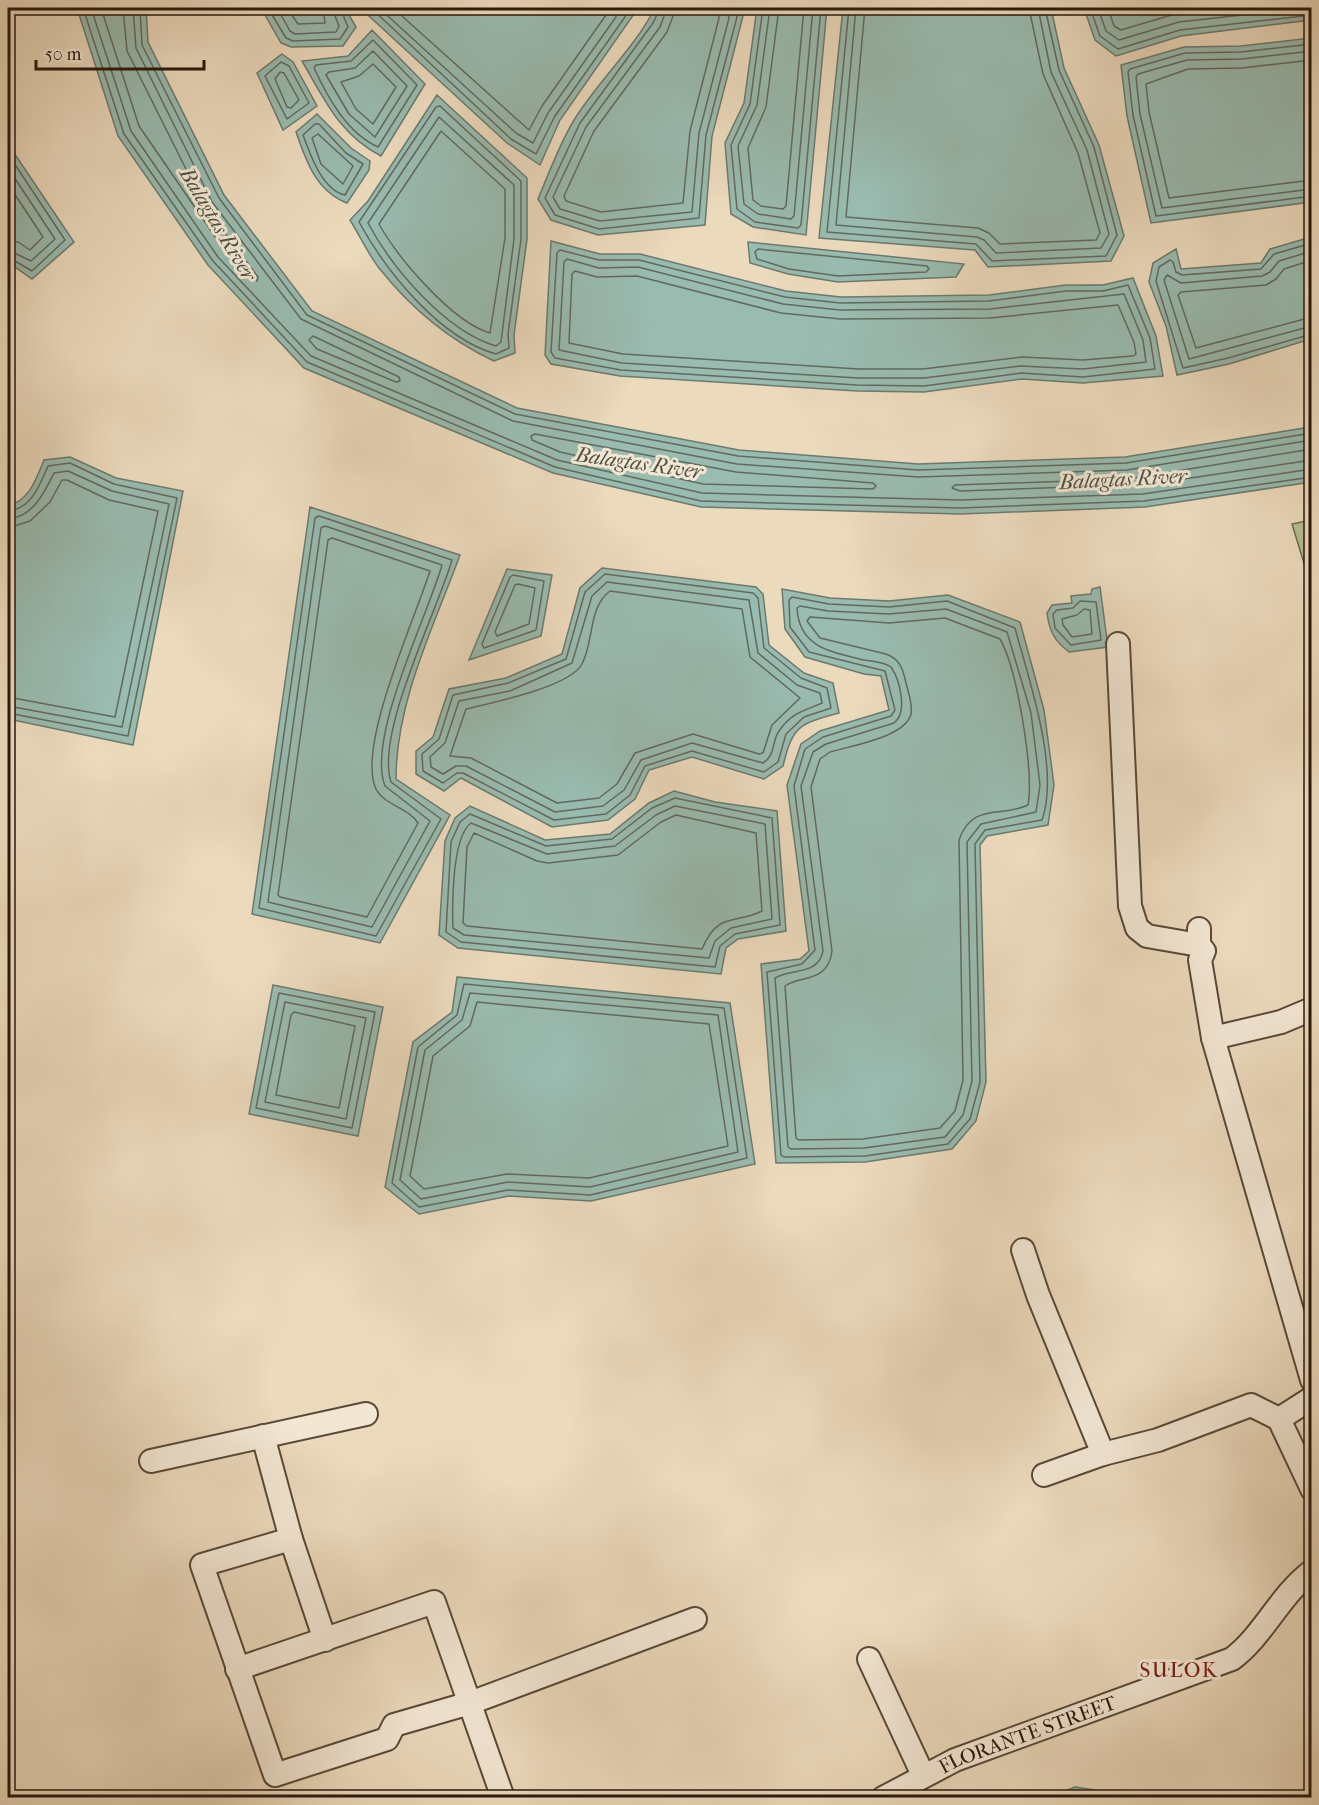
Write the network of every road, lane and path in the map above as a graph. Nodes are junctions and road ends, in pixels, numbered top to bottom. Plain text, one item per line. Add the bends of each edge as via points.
1 (1118, 644) dead end
2 (1311, 1009) edge
3 (1214, 1038) junction
4 (1023, 1250) dead end
5 (1311, 1380) edge
6 (1311, 1398) edge
7 (366, 1414) dead end
8 (1279, 1419) junction
9 (264, 1436) junction
10 (1103, 1454) junction
11 (151, 1461) dead end
12 (1044, 1475) dead end
13 (1311, 1489) edge
14 (291, 1539) junction
15 (1311, 1571) edge
16 (695, 1618) dead end
17 (326, 1640) junction
18 (869, 1659) dead end
19 (237, 1669) junction
20 (470, 1703) junction
21 (923, 1775) junction
22 (503, 1797) edge
23 (883, 1797) edge

1 - 3 street via 1130,906 1141,932 1147,936 1199,937
2 - 3 street via 1281,1022
3 - 5 street
4 - 10 street
6 - 8 street
7 - 9 street
8 - 10 street via 1251,1405 1158,1440
8 - 13 street
9 - 11 street
9 - 14 street
10 - 12 street
14 - 17 street
14 - 19 street via 201,1564
15 - 21 street, FLORANTE STREET via 1232,1659
16 - 20 street
17 - 19 street
17 - 20 street via 434,1602
18 - 21 street
19 - 20 street via 275,1775 387,1739 394,1725
20 - 22 street
21 - 23 street, FLORANTE STREET

